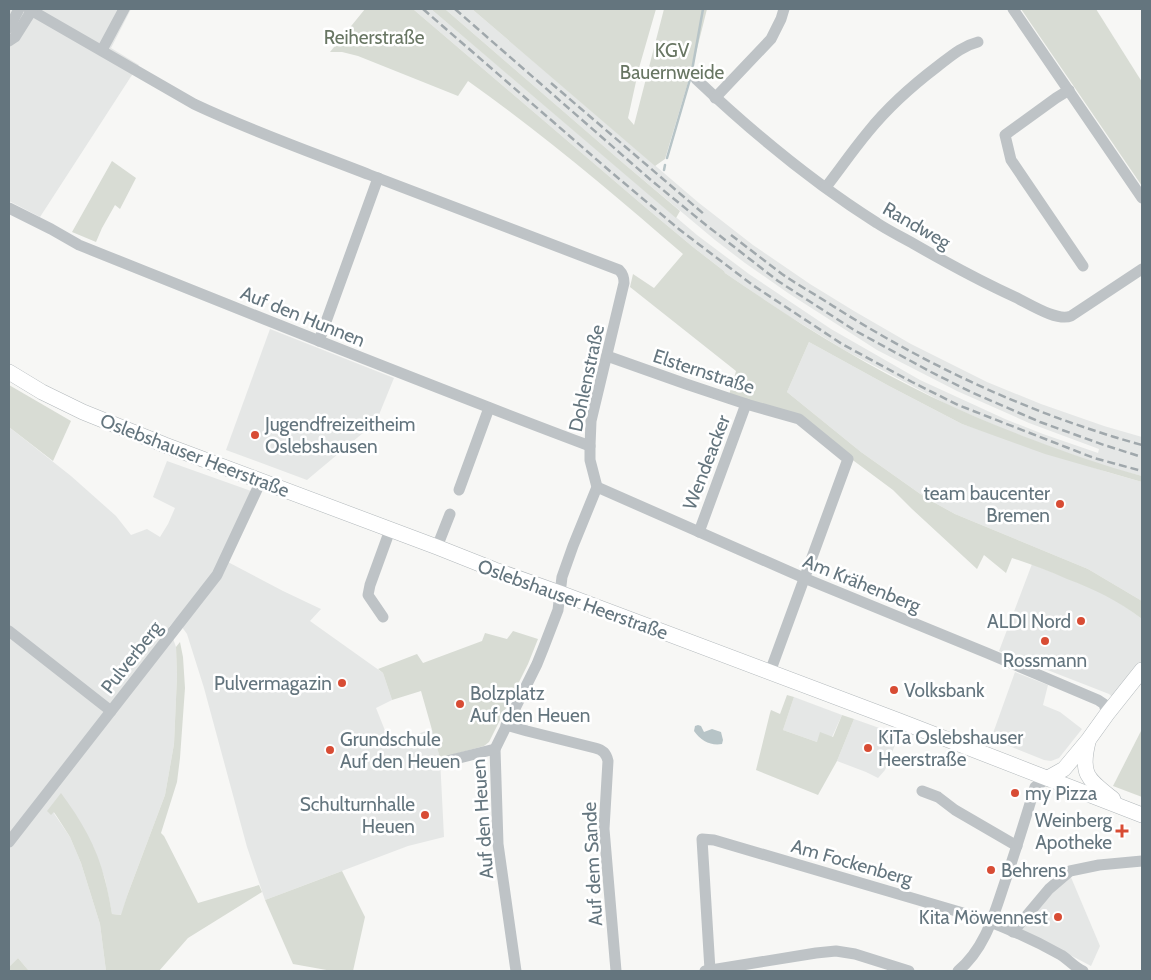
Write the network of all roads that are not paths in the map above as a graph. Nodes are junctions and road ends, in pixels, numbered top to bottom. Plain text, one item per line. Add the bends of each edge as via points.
1 (19, 9) edge
2 (124, 9) edge
3 (784, 9) edge
4 (1014, 9) edge
5 (30, 10) edge
6 (9, 28) edge
7 (9, 41) edge
8 (978, 42) dead end
9 (102, 50) junction
10 (696, 80) dead end
11 (1068, 90) junction
12 (715, 98) junction
13 (378, 178) junction
14 (826, 187) junction
15 (1142, 198) edge
16 (9, 208) edge
17 (1083, 266) dead end
18 (1142, 269) edge
19 (319, 341) junction
20 (607, 356) junction
21 (9, 372) edge
22 (746, 404) junction
23 (489, 408) junction
24 (590, 446) junction
25 (262, 481) junction
26 (597, 487) junction
27 (458, 490) dead end
28 (450, 514) dead end
29 (390, 530) junction
30 (699, 532) junction
31 (437, 547) junction
32 (804, 578) junction
33 (560, 593) junction
34 (383, 618) dead end
35 (9, 630) edge
36 (1142, 670) edge
37 (770, 672) junction
38 (111, 712) junction
39 (1107, 714) junction
40 (506, 725) junction
41 (1089, 739) junction
42 (495, 749) junction
43 (447, 761) dead end
44 (1048, 778) junction
45 (922, 791) dead end
46 (1115, 805) junction
47 (1142, 815) edge
48 (9, 842) edge
49 (1016, 846) junction
50 (1142, 861) edge
51 (991, 923) junction
52 (1013, 932) junction
53 (516, 971) edge
54 (616, 971) edge
55 (707, 971) edge
56 (909, 971) edge
57 (958, 971) edge
58 (1082, 971) edge

1 - 6 street
2 - 9 street
3 - 12 street via 771,39
4 - 11 street
5 - 7 street via 15,37
5 - 9 street
8 - 14 street via 967,45 948,58 901,97 869,131
9 - 13 street via 200,107
10 - 12 street, Randweg
11 - 15 street
11 - 17 street via 1005,135 1011,160
12 - 14 street, Randweg
13 - 19 street
13 - 20 street, Dohlenstraße via 619,270 624,283
14 - 18 street, Randweg via 878,223 937,257 1055,316 1071,316
16 - 19 street, Auf den Hunnen via 79,245
19 - 23 street, Auf den Hunnen
20 - 22 street, Elsternstraße
20 - 24 street, Dohlenstraße via 591,421
21 - 25 main road, Oslebshauser Heerstraße via 83,412
22 - 30 street, Wendeacker
22 - 32 street, Elsternstraße via 799,419 848,459
23 - 24 street, Auf den Hunnen
23 - 27 street
24 - 26 street, Dohlenstraße
25 - 29 main road, Oslebshauser Heerstraße
25 - 38 street, Pulverberg via 217,575
26 - 30 street, Am Krähenberg
26 - 33 street via 562,577
28 - 31 street
29 - 31 main road, Oslebshauser Heerstraße
29 - 34 street via 368,595
30 - 32 street, Am Krähenberg
31 - 33 main road, Oslebshauser Heerstraße
32 - 37 street
32 - 39 street, Am Krähenberg via 1098,700 1104,704
33 - 37 main road, Oslebshauser Heerstraße
33 - 40 street, Auf den Heuen via 558,610 537,664
35 - 38 street
36 - 39 main road
37 - 44 main road, Oslebshauser Heerstraße
38 - 48 street, Pulverberg
39 - 41 main road
40 - 42 street, Auf den Heuen
40 - 54 street, Auf dem Sande via 602,750 606,755 604,829
41 - 44 main road via 1064,769
41 - 46 main road via 1084,762 1086,771
42 - 43 street
42 - 53 street, Auf den Heuen via 498,844
44 - 46 main road, Oslebshauser Heerstraße
44 - 49 street via 1035,787
45 - 49 street via 938,797
46 - 47 main road, Oslebshauser Heerstraße
49 - 51 street
50 - 52 street via 1099,864 1070,871 1049,889
51 - 52 street, Am Fockenberg
51 - 55 street, Am Fockenberg via 702,839
51 - 57 street via 978,950
52 - 58 street, Am Fockenberg via 1063,956
55 - 56 street via 836,951

